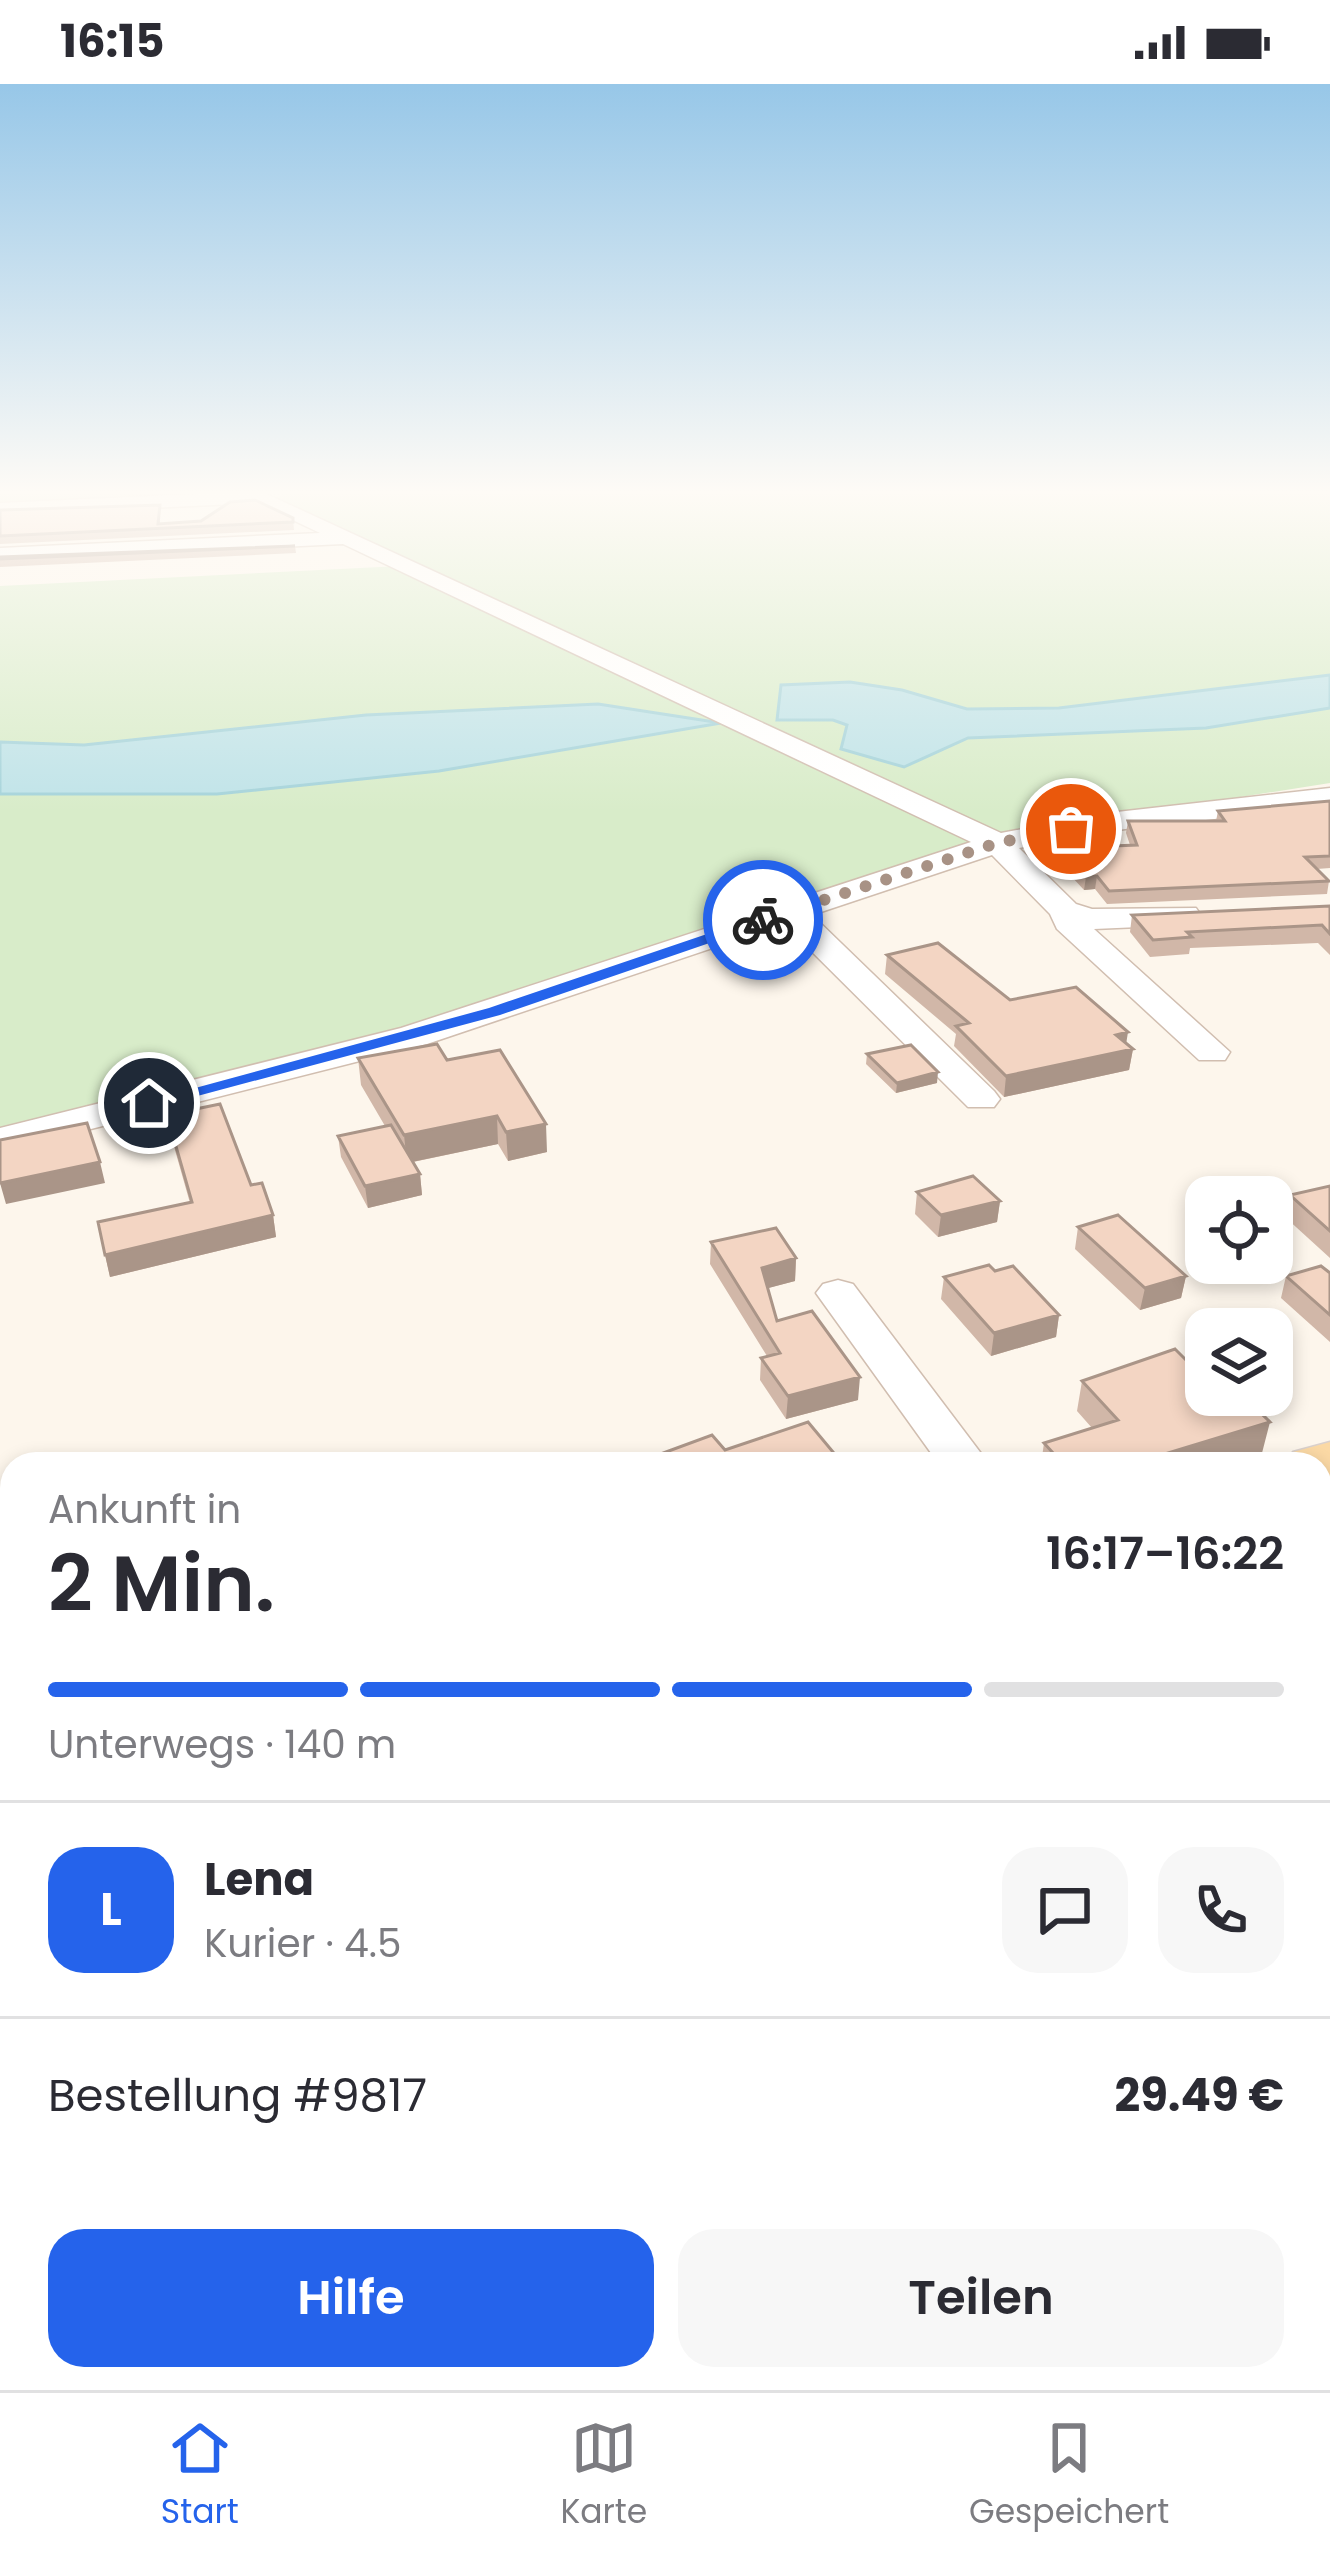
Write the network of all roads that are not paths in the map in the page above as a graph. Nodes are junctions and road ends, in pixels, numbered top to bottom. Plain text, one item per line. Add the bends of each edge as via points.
1 (480, 598) edge
2 (1330, 797) edge
3 (997, 843) junction
4 (789, 911) junction
5 (1065, 911) junction
6 (1221, 913) edge
7 (1212, 1052) dead end
8 (981, 1099) dead end
9 (0, 1140) edge
10 (838, 1294) dead end
11 (956, 1452) edge

1 - 3 street
2 - 3 street
3 - 4 street
3 - 5 street
4 - 8 street
4 - 9 street via 414,1036
5 - 6 street via 1090,919
5 - 7 street
10 - 11 street

